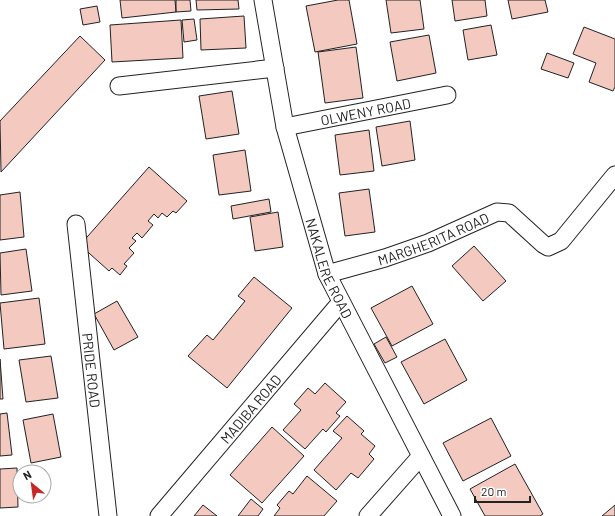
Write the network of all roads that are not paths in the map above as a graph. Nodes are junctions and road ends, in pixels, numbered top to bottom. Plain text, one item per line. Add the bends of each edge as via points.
1 (263, 0) edge
2 (275, 68) junction
3 (119, 86) dead end
4 (447, 95) dead end
5 (285, 127) junction
6 (615, 175) edge
7 (76, 224) dead end
8 (327, 274) junction
9 (341, 302) junction
10 (421, 456) junction
11 (108, 516) edge
12 (159, 516) edge
13 (368, 516) edge
14 (452, 516) edge

1 - 2 street, NAKALERE ROAD
2 - 3 street
2 - 5 street, NAKALERE ROAD
4 - 5 street, OLWENY ROAD
5 - 8 street, NAKALERE ROAD
6 - 8 street, MARGHERITA ROAD via 561,241 554,245 548,247 543,244 509,213 497,212 414,248
7 - 11 street, PRIDE ROAD
8 - 9 street, NAKALERE ROAD
9 - 10 street, NAKALERE ROAD
9 - 12 street, MADIBA ROAD
10 - 13 street
10 - 14 street, NAKALERE ROAD

